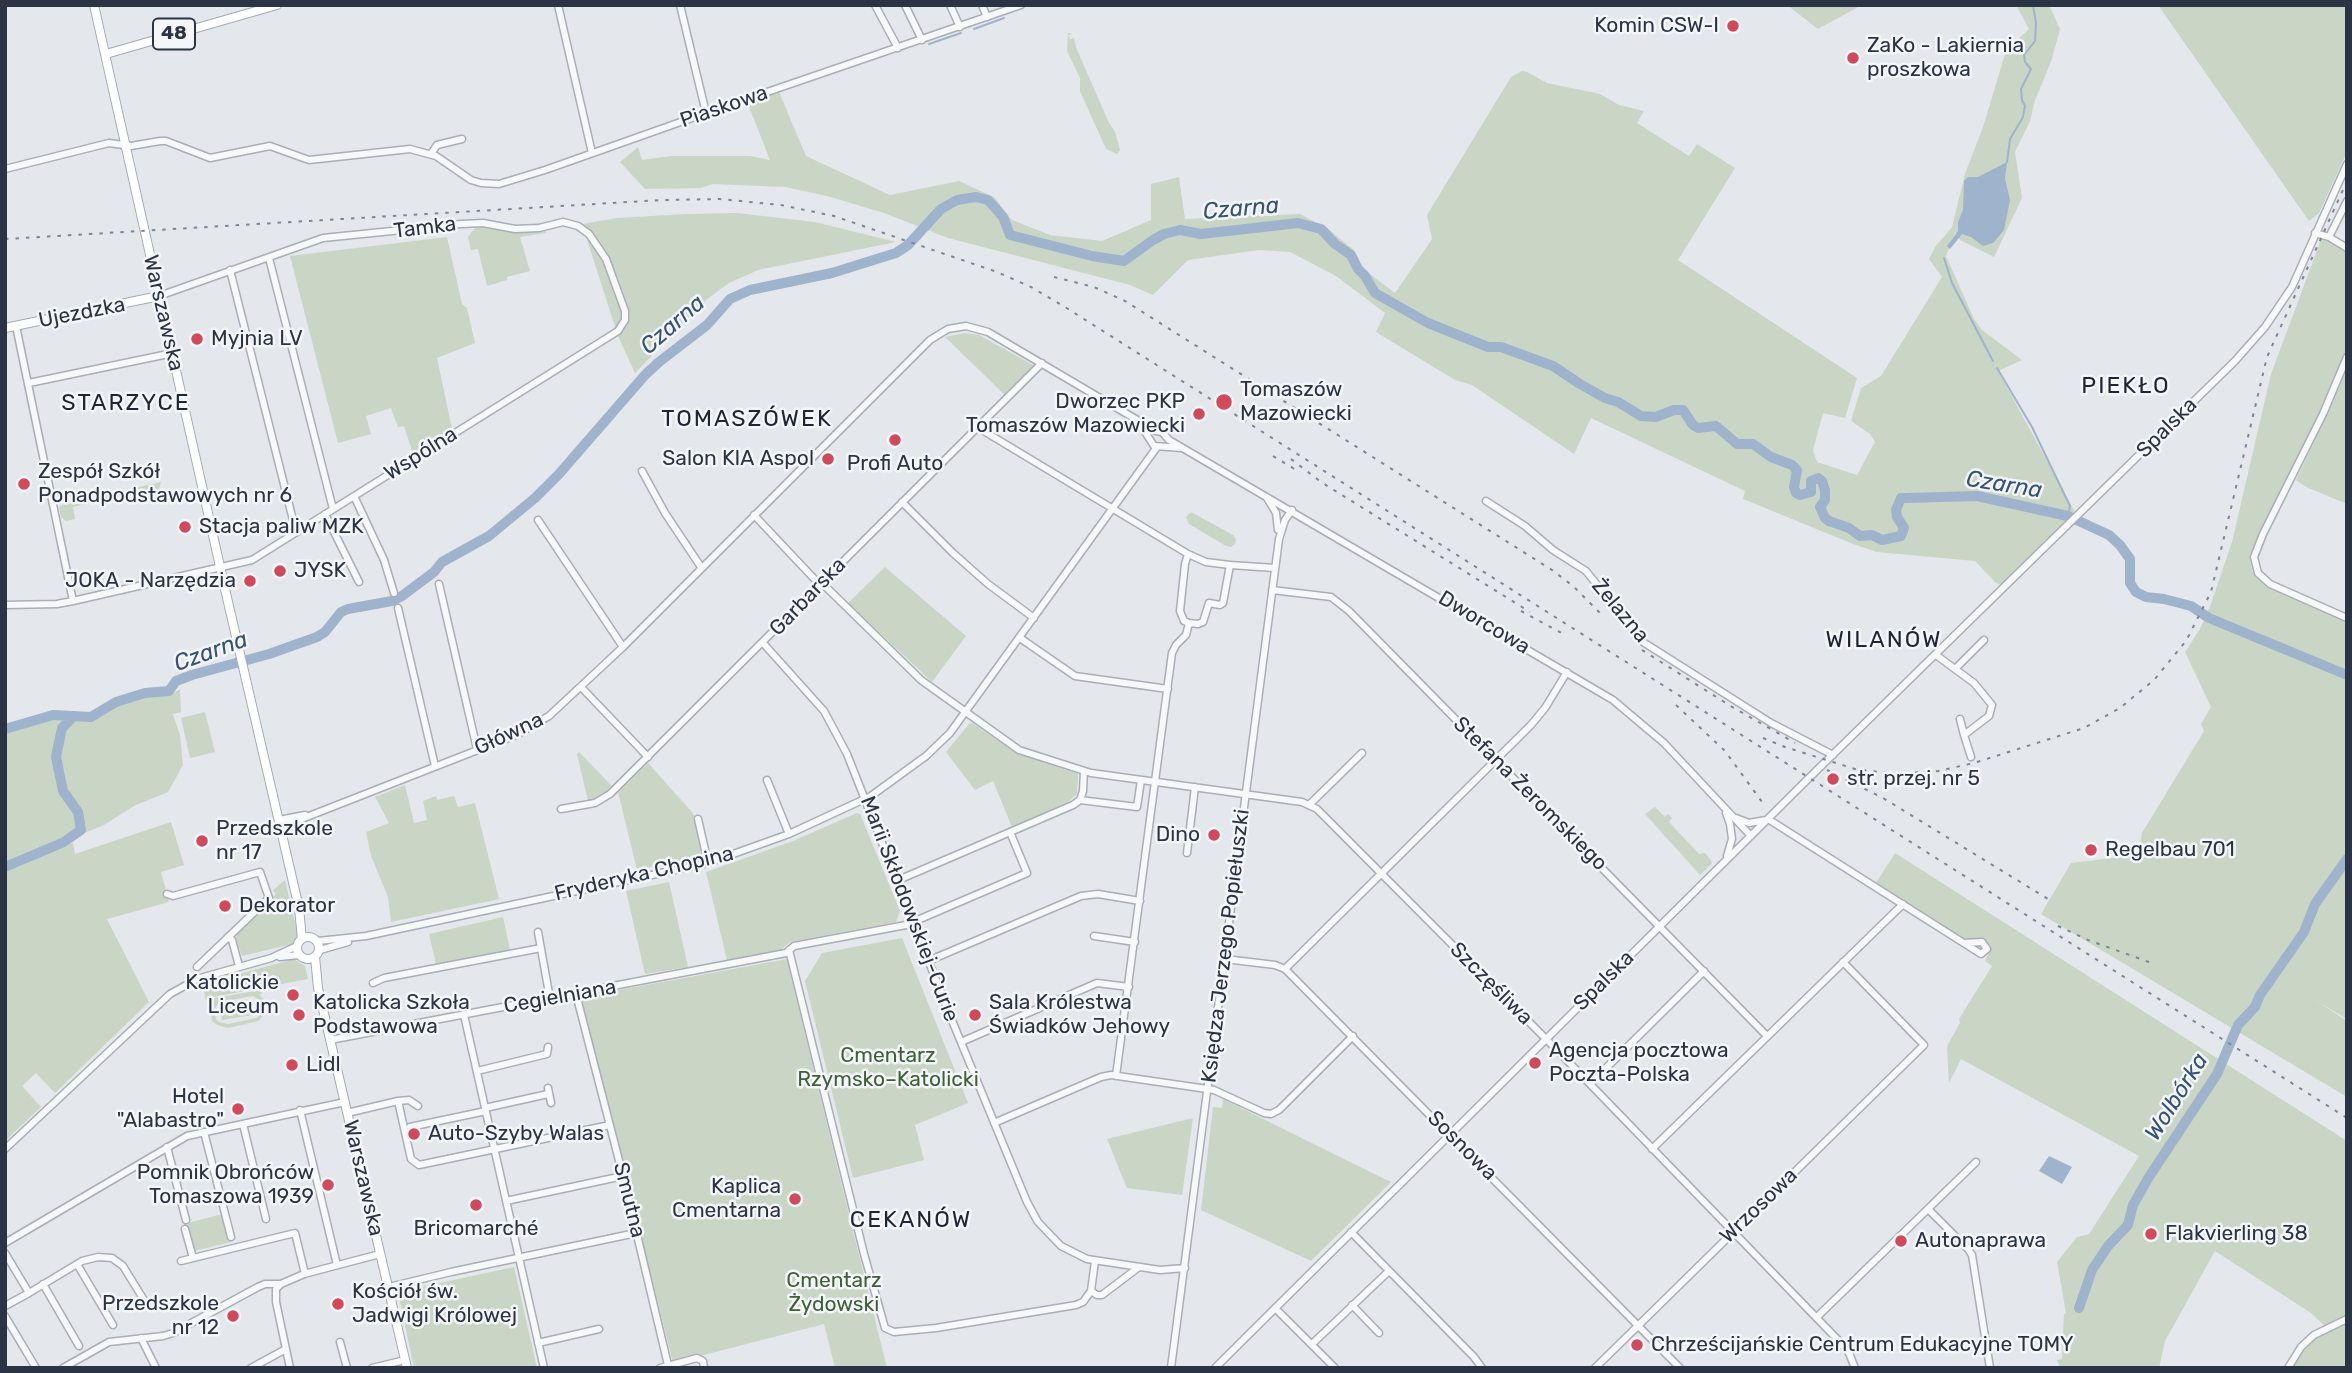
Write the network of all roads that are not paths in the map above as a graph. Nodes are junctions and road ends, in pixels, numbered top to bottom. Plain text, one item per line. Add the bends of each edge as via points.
1 (94, 5) edge
2 (277, 5) edge
3 (558, 5) edge
4 (680, 5) edge
5 (875, 5) edge
6 (905, 5) edge
7 (950, 5) edge
8 (982, 5) edge
9 (1021, 5) edge
10 (1012, 7) edge
11 (987, 17) junction
12 (960, 27) junction
13 (922, 40) junction
14 (898, 48) junction
15 (106, 54) junction
16 (706, 113) junction
17 (462, 139) dead end
18 (127, 145) junction
19 (431, 153) junction
20 (592, 153) junction
21 (2347, 164) edge
22 (5, 169) edge
23 (2347, 201) edge
24 (2315, 233) junction
25 (2329, 237) junction
26 (2347, 248) edge
27 (270, 258) junction
28 (230, 270) junction
29 (159, 296) junction
30 (16, 326) junction
31 (5, 328) edge
32 (618, 331) joint
33 (173, 353) junction
34 (2347, 357) edge
35 (1042, 363) junction
36 (29, 383) junction
37 (1136, 419) junction
38 (977, 427) junction
39 (1156, 431) junction
40 (1166, 437) junction
41 (1156, 443) junction
42 (1187, 449) junction
43 (642, 471) dead end
44 (1263, 493) junction
45 (354, 496) junction
46 (1486, 501) dead end
47 (902, 502) junction
48 (333, 509) junction
49 (1112, 509) junction
50 (1290, 509) junction
51 (325, 514) junction
52 (754, 516) junction
53 (538, 520) dead end
54 (1277, 520) junction
55 (296, 532) junction
56 (1279, 539) junction
57 (1188, 554) junction
58 (1230, 565) junction
59 (701, 567) junction
60 (220, 568) junction
61 (1275, 568) junction
62 (359, 582) dead end
63 (439, 583) dead end
64 (821, 584) junction
65 (1272, 590) junction
66 (394, 593) dead end
67 (73, 601) junction
68 (5, 606) edge
69 (398, 608) dead end
70 (1034, 618) junction
71 (2347, 618) edge
72 (1189, 623) junction
73 (1020, 638) junction
74 (1984, 640) dead end
75 (763, 643) junction
76 (623, 647) junction
77 (1936, 655) junction
78 (1955, 669) junction
79 (1567, 672) junction
80 (581, 687) junction
81 (1168, 689) junction
82 (966, 713) junction
83 (1959, 719) dead end
84 (1964, 735) junction
85 (477, 750) junction
86 (1363, 752) dead end
87 (1833, 755) junction
88 (648, 757) junction
89 (1971, 757) dead end
90 (1496, 759) junction
91 (435, 766) junction
92 (1084, 771) junction
93 (767, 780) dead end
94 (1141, 780) junction
95 (1155, 782) junction
96 (1195, 787) junction
97 (1245, 793) junction
98 (864, 800) junction
99 (1080, 800) junction
100 (1310, 804) junction
101 (1722, 805) junction
102 (561, 809) dead end
103 (1732, 816) junction
104 (698, 819) dead end
105 (1768, 819) junction
106 (280, 824) junction
107 (1010, 832) junction
108 (789, 834) junction
109 (1751, 836) junction
110 (1187, 853) dead end
111 (1725, 862) junction
112 (708, 863) junction
113 (1381, 873) junction
114 (896, 881) junction
115 (167, 894) dead end
116 (1140, 901) junction
117 (1903, 904) junction
118 (912, 922) junction
119 (1660, 926) junction
120 (538, 932) dead end
121 (1094, 936) dead end
122 (228, 937) junction
123 (1135, 942) junction
124 (1964, 943) dead end
125 (308, 948) junction
126 (541, 948) junction
127 (789, 950) junction
128 (1225, 958) junction
129 (928, 961) junction
130 (1843, 962) junction
131 (239, 966) junction
132 (197, 967) dead end
133 (1285, 969) junction
134 (1704, 971) junction
135 (373, 982) dead end
136 (1129, 987) junction
137 (576, 994) junction
138 (550, 999) junction
139 (464, 1015) junction
140 (1353, 1036) junction
141 (1767, 1036) junction
142 (1546, 1039) junction
143 (330, 1040) junction
144 (961, 1042) junction
145 (548, 1047) dead end
146 (477, 1071) junction
147 (1116, 1076) junction
148 (1590, 1084) junction
149 (1208, 1089) junction
150 (398, 1101) junction
151 (345, 1102) junction
152 (551, 1103) dead end
153 (418, 1107) dead end
154 (300, 1110) junction
155 (485, 1110) junction
156 (348, 1113) junction
157 (994, 1123) junction
158 (243, 1124) junction
159 (610, 1125) junction
160 (410, 1127) dead end
161 (204, 1132) junction
162 (1450, 1134) junction
163 (167, 1147) junction
164 (5, 1149) edge
165 (495, 1149) junction
166 (1652, 1149) junction
167 (1976, 1162) dead end
168 (623, 1176) junction
169 (506, 1201) junction
170 (1928, 1209) junction
171 (266, 1219) dead end
172 (186, 1220) dead end
173 (185, 1229) dead end
174 (1732, 1231) junction
175 (1350, 1232) junction
176 (636, 1233) junction
177 (231, 1237) dead end
178 (5, 1242) edge
179 (5, 1253) edge
180 (380, 1254) junction
181 (193, 1258) junction
182 (519, 1258) junction
183 (181, 1261) dead end
184 (1095, 1261) junction
185 (77, 1264) junction
186 (337, 1265) junction
187 (1139, 1267) junction
188 (1185, 1268) junction
189 (1160, 1270) junction
190 (1389, 1271) junction
191 (305, 1274) junction
192 (1184, 1278) junction
193 (43, 1284) junction
194 (265, 1284) junction
195 (281, 1284) junction
196 (389, 1287) junction
197 (1091, 1291) junction
198 (29, 1293) junction
199 (275, 1296) junction
200 (147, 1305) dead end
201 (1352, 1305) junction
202 (5, 1306) edge
203 (1275, 1308) junction
204 (5, 1316) edge
205 (1817, 1317) junction
206 (2347, 1319) edge
207 (1638, 1324) junction
208 (113, 1325) dead end
209 (599, 1329) dead end
210 (1379, 1333) dead end
211 (141, 1338) junction
212 (341, 1342) dead end
213 (538, 1343) junction
214 (1311, 1345) junction
215 (79, 1346) dead end
216 (286, 1349) junction
217 (406, 1364) edge
218 (668, 1365) junction
219 (36, 1368) edge
220 (63, 1368) edge
221 (156, 1368) edge
222 (251, 1368) edge
223 (290, 1368) edge
224 (346, 1368) edge
225 (372, 1368) edge
226 (544, 1368) edge
227 (660, 1368) edge
228 (704, 1368) edge
229 (1173, 1368) edge
230 (1215, 1368) edge
231 (1335, 1368) edge
232 (1482, 1368) edge
233 (1595, 1368) edge
234 (1680, 1368) edge
235 (1855, 1368) edge
236 (1990, 1368) edge
237 (2288, 1368) edge

1 - 15 main road, Warszawska
2 - 15 main road, 48
3 - 20 street
4 - 16 street
5 - 14 street
6 - 13 street
7 - 12 street
8 - 11 street
9 - 10 street, Piaskowa
10 - 11 street, Piaskowa
11 - 12 street, Piaskowa
12 - 13 street, Piaskowa
13 - 14 street, Piaskowa
14 - 16 street, Piaskowa
15 - 18 main road, Warszawska
16 - 20 street, Piaskowa
17 - 19 street via 437,145
18 - 19 street, Piaskowa via 166,141 210,158 270,146 309,160 399,149
18 - 22 street, Piaskowa via 109,143
18 - 29 main road, Warszawska
19 - 20 street, Piaskowa via 471,180 493,184
21 - 24 street, Spalska
23 - 25 street
24 - 25 street
24 - 77 street, Spalska via 2292,287 2265,327
25 - 26 street
27 - 28 street, Tamka
27 - 32 street, Tamka via 323,238 471,223 514,229 571,223 589,234 606,259 625,311
27 - 48 street
28 - 29 street, Tamka
28 - 55 street
29 - 30 main road, Ujezdzka
29 - 33 main road, Warszawska
30 - 31 main road, Ujezdzka
30 - 36 street
32 - 45 street, Wspólna
33 - 36 street
33 - 60 main road, Warszawska
34 - 71 street via 2254,557 2258,573 2270,584
35 - 37 street
35 - 38 street, Garbarska
35 - 52 street, Główna via 981,329 960,326 943,331
36 - 67 street
37 - 39 street
37 - 41 street
38 - 47 street, Garbarska
38 - 49 street
39 - 40 street, Dworcowa
39 - 41 street
40 - 41 street
40 - 42 street, Dworcowa
41 - 42 street, Dworcowa
41 - 49 street, Fryderyka Chopina
42 - 44 street, Dworcowa
43 - 59 street
44 - 50 street, Dworcowa
44 - 54 street, Księdza Jerzego Popiełuszki
45 - 48 street, Wspólna
45 - 66 street
46 - 87 street, Żelazna via 1586,571 1643,642 1771,723
47 - 64 street, Garbarska
47 - 70 street via 988,584
48 - 51 street, Wspólna
49 - 57 street
49 - 70 street, Fryderyka Chopina
50 - 54 street
50 - 56 street, Księdza Jerzego Popiełuszki
50 - 79 street, Dworcowa
51 - 55 street, Wspólna
51 - 62 street
52 - 59 street, Główna
52 - 64 street
53 - 76 street
54 - 56 street, Księdza Jerzego Popiełuszki
55 - 60 street, Wspólna via 253,559
56 - 61 street, Księdza Jerzego Popiełuszki
57 - 58 street
57 - 72 street via 1180,611
58 - 61 street
58 - 72 street via 1223,603 1209,603 1203,622
59 - 76 street, Główna
60 - 67 street, Wspólna
60 - 106 main road, Warszawska
61 - 65 street, Księdza Jerzego Popiełuszki
63 - 85 street
64 - 75 street, Garbarska
64 - 82 street via 921,680
65 - 90 street, Stefana Żeromskiego via 1336,600
65 - 97 street, Księdza Jerzego Popiełuszki
67 - 68 street, Wspólna
69 - 91 street
70 - 73 street, Fryderyka Chopina
72 - 81 street via 1172,653
73 - 81 street via 1076,676
73 - 82 street, Fryderyka Chopina
74 - 78 street
75 - 88 street, Garbarska
75 - 98 street, Marii Skłodowskiej-Curie via 824,711
76 - 80 street, Główna
77 - 78 street
77 - 87 street, Spalska
78 - 84 street via 1992,705 1989,716
79 - 90 street via 1538,716
79 - 101 street, Dworcowa via 1645,725
80 - 85 street, Główna via 538,723
80 - 88 street
81 - 95 street
82 - 92 street via 1019,750
82 - 98 street, Fryderyka Chopina via 939,745
83 - 84 street
84 - 89 street
85 - 91 street, Główna
86 - 100 street
87 - 105 street, Spalska
88 - 102 street, Garbarska via 601,800
90 - 113 street
90 - 119 street, Stefana Żeromskiego
91 - 106 street, Główna
92 - 94 street
92 - 99 street
93 - 108 street
94 - 95 street
94 - 99 street via 1137,807
95 - 96 street
95 - 116 street
96 - 97 street
96 - 110 street
97 - 100 street
97 - 128 street, Księdza Jerzego Popiełuszki
98 - 108 street, Fryderyka Chopina
98 - 114 street, Marii Skłodowskiej-Curie
99 - 107 street
100 - 113 street, Szczęśliwa
101 - 103 street, Dworcowa
101 - 111 street via 1732,832
103 - 105 street via 1749,823
103 - 109 street, Dworcowa
104 - 112 street
105 - 109 street, Spalska
105 - 117 street
106 - 125 main road, Warszawska
107 - 114 street
107 - 118 street, Cegielniana via 1027,873
108 - 112 street, Fryderyka Chopina
109 - 111 street, Spalska
111 - 119 street, Spalska
112 - 125 street, Fryderyka Chopina
113 - 133 street
113 - 142 street, Szczęśliwa
114 - 118 street, Marii Skłodowskiej-Curie
115 - 122 street via 260,872 269,898
116 - 123 street
116 - 129 street via 1081,896
117 - 124 street
117 - 130 street
118 - 127 street, Cegielniana
118 - 129 street, Marii Skłodowskiej-Curie
119 - 134 street, Stefana Żeromskiego
119 - 142 street, Spalska
120 - 126 street
121 - 123 street
122 - 131 street
122 - 132 street
123 - 136 street
125 - 131 street, Fryderyka Chopina
125 - 143 main road, Warszawska
126 - 135 street
126 - 138 street
127 - 137 street, Cegielniana
127 - 197 street via 885,1328 894,1332 936,1328 1069,1307 1083,1302
128 - 133 street
128 - 149 street, Księdza Jerzego Popiełuszki
129 - 144 street, Marii Skłodowskiej-Curie
130 - 141 street
130 - 174 street, Wrzosowa via 1924,1045
131 - 164 street, Fryderyka Chopina via 197,979 170,994
133 - 140 street, Sosnowa
134 - 141 street, Stefana Żeromskiego
134 - 148 street
136 - 144 street via 1097,983
136 - 147 street
137 - 138 street, Cegielniana
137 - 159 street, Smutna
138 - 139 street, Cegielniana
139 - 143 street, Cegielniana
139 - 146 street
140 - 149 street via 1273,1113
140 - 162 street, Sosnowa
141 - 166 street
142 - 148 street, Szczęśliwa
142 - 162 street, Spalska
143 - 151 main road, Warszawska
144 - 157 street, Marii Skłodowskiej-Curie
145 - 146 street via 547,1054
146 - 155 street
147 - 149 street
147 - 157 street via 1101,1077
148 - 166 street, Szczęśliwa
149 - 188 street, Księdza Jerzego Popiełuszki
150 - 153 street via 410,1100
150 - 156 street
150 - 165 street via 414,1163
151 - 154 street
151 - 156 main road, Warszawska
152 - 155 street via 548,1091
154 - 158 street
154 - 186 street
155 - 160 street
155 - 165 street
156 - 180 main road, Warszawska
157 - 184 street, Marii Skłodowskiej-Curie via 1038,1222 1060,1246
158 - 161 street
158 - 171 street
159 - 165 street
159 - 168 street, Smutna
161 - 163 street
161 - 177 street
162 - 175 street, Spalska
162 - 207 street, Sosnowa
163 - 172 street
163 - 178 street
165 - 169 street
166 - 174 street, Szczęśliwa
167 - 170 street
168 - 169 street
168 - 176 street, Smutna
169 - 182 street
170 - 205 street
170 - 236 street via 1972,1255
173 - 181 street
174 - 205 street, Szczęśliwa
174 - 207 street, Wrzosowa
175 - 190 street
175 - 203 street, Spalska
176 - 182 street
176 - 218 street, Smutna
179 - 198 street
180 - 186 street
180 - 196 main road, Warszawska
181 - 183 street
181 - 191 street via 295,1233
182 - 196 street
182 - 213 street
184 - 187 street, Marii Skłodowskiej-Curie
184 - 197 street
185 - 193 street
185 - 200 street via 98,1257 115,1259
185 - 208 street
186 - 191 street
187 - 189 street, Marii Skłodowskiej-Curie
187 - 197 street via 1102,1295
188 - 189 street, Marii Skłodowskiej-Curie
188 - 192 street, Księdza Jerzego Popiełuszki
189 - 192 street, Marii Skłodowskiej-Curie
190 - 201 street
190 - 232 street
191 - 195 street
192 - 229 street, Księdza Jerzego Popiełuszki
193 - 198 street
193 - 215 street
194 - 195 street
194 - 199 street
194 - 211 street via 173,1333
195 - 199 street
196 - 217 main road, Warszawska
198 - 202 street
199 - 216 street
201 - 210 street
201 - 214 street
203 - 214 street
203 - 230 street, Spalska
204 - 219 street
205 - 235 street, Szczęśliwa via 1849,1353
206 - 237 street via 2314,1335
207 - 233 street, Wrzosowa
207 - 234 street, Sosnowa
209 - 213 street
211 - 220 street via 109,1342
211 - 221 street
212 - 224 street
213 - 226 street
214 - 231 street
216 - 222 street
216 - 223 street
217 - 225 street
218 - 227 street
218 - 228 street via 700,1358

